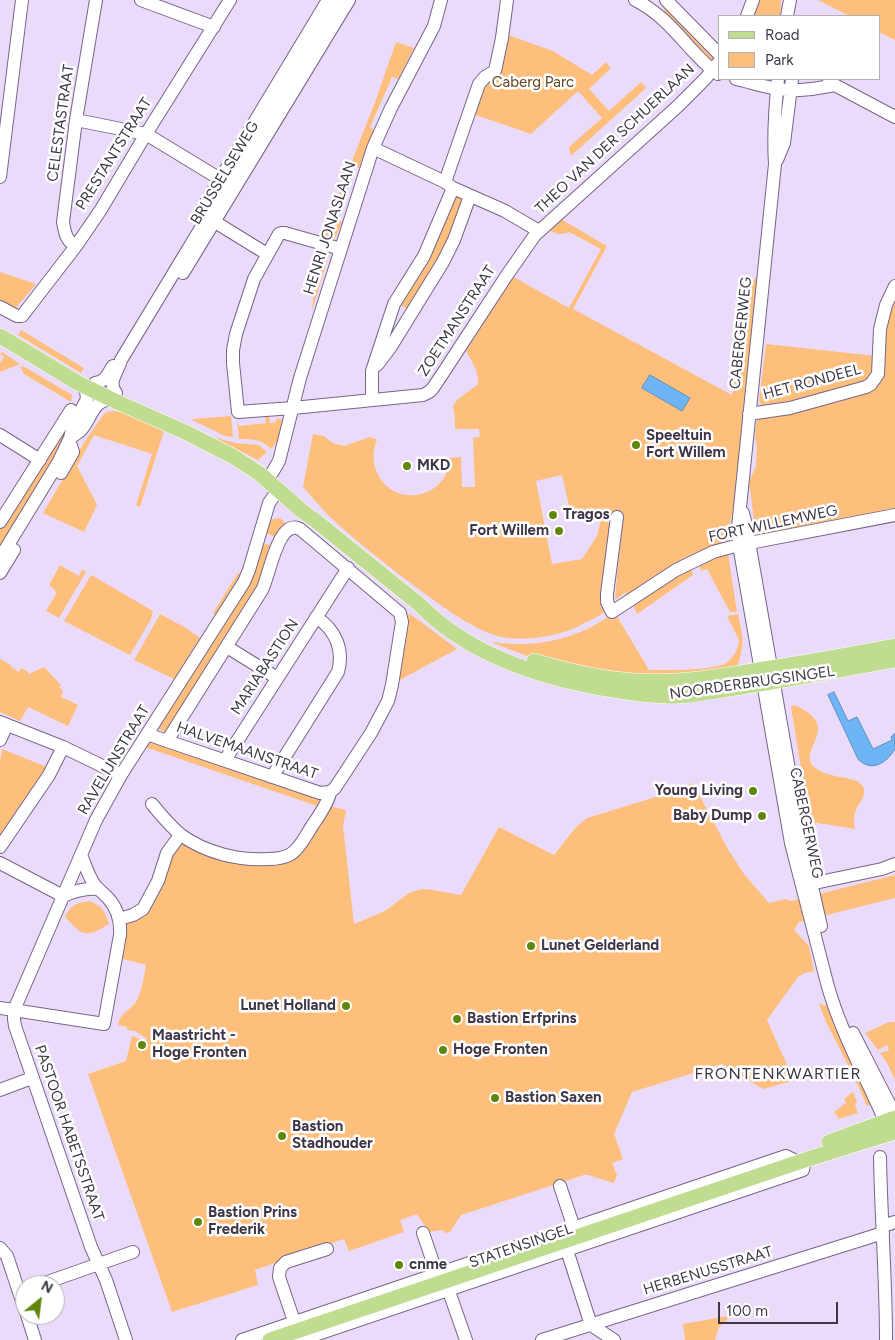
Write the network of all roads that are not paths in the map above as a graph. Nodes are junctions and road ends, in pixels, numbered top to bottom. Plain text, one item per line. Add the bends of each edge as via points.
1 (22, 0) edge
2 (96, 0) edge
3 (141, 0) edge
4 (230, 0) edge
5 (328, 0) edge
6 (339, 0) edge
7 (349, 0) edge
8 (440, 0) edge
9 (507, 0) edge
10 (635, 0) edge
11 (666, 0) edge
12 (753, 0) edge
13 (790, 1) edge
14 (656, 12) junction
15 (746, 15) edge
16 (787, 15) edge
17 (793, 15) edge
18 (214, 27) junction
19 (718, 53) edge
20 (717, 69) edge
21 (744, 80) edge
22 (824, 80) edge
23 (778, 84) edge
24 (791, 84) edge
25 (835, 85) junction
26 (895, 117) edge
27 (76, 120) junction
28 (146, 134) junction
29 (373, 148) junction
30 (775, 164) junction
31 (0, 177) edge
32 (220, 179) junction
33 (449, 185) junction
34 (470, 196) junction
35 (215, 222) junction
36 (539, 231) junction
37 (76, 246) junction
38 (340, 249) junction
39 (267, 254) junction
40 (895, 286) edge
41 (394, 304) junction
42 (0, 307) edge
43 (410, 314) junction
44 (1, 336) edge
45 (119, 360) junction
46 (372, 371) junction
47 (100, 391) junction
48 (372, 399) junction
49 (293, 408) junction
50 (71, 410) dead end
51 (750, 414) junction
52 (72, 427) junction
53 (186, 430) junction
54 (0, 435) edge
55 (69, 439) junction
56 (40, 460) junction
57 (272, 473) junction
58 (278, 490) junction
59 (895, 515) edge
60 (617, 516) dead end
61 (2, 517) edge
62 (316, 521) junction
63 (259, 536) junction
64 (278, 543) junction
65 (744, 544) junction
66 (0, 558) edge
67 (348, 568) junction
68 (0, 573) edge
69 (316, 617) junction
70 (895, 646) edge
71 (227, 647) junction
72 (895, 660) edge
73 (767, 675) junction
74 (277, 678) junction
75 (3, 723) edge
76 (147, 734) junction
77 (0, 740) edge
78 (167, 741) junction
79 (63, 747) junction
80 (225, 760) junction
81 (122, 775) junction
82 (272, 776) junction
83 (330, 792) junction
84 (152, 804) dead end
85 (180, 834) junction
86 (0, 847) edge
87 (81, 855) junction
88 (0, 863) edge
89 (895, 864) edge
90 (98, 889) junction
91 (808, 890) junction
92 (62, 896) junction
93 (119, 919) junction
94 (0, 1008) edge
95 (14, 1010) junction
96 (32, 1078) junction
97 (0, 1090) edge
98 (893, 1124) edge
99 (880, 1157) dead end
100 (560, 1186) dead end
101 (887, 1227) edge
102 (423, 1233) dead end
103 (570, 1239) junction
104 (0, 1248) edge
105 (327, 1249) dead end
106 (133, 1252) dead end
107 (99, 1264) junction
108 (15, 1275) edge
109 (65, 1276) edge
110 (443, 1282) junction
111 (30, 1325) edge
112 (591, 1325) junction
113 (298, 1333) edge
114 (35, 1340) edge
115 (126, 1340) edge
116 (242, 1340) edge
117 (270, 1340) edge
118 (466, 1340) edge
119 (542, 1340) edge
120 (614, 1340) edge
121 (886, 1340) edge

1 - 31 street
2 - 27 street, CELESTASTRAAT
3 - 18 street
4 - 18 street, PRESTANTSTRAAT
5 - 32 street, BRUSSELSEWEG
6 - 45 street, BRUSSELSEWEG
7 - 35 street, BRUSSELSEWEG
8 - 29 street, HENRI JONASLAAN via 434,26
9 - 33 street via 495,71 480,84
10 - 14 street
11 - 14 street
11 - 19 street
12 - 15 street
13 - 16 street
13 - 17 street
14 - 20 street
18 - 28 street, PRESTANTSTRAAT
20 - 36 street, THEO VAN DER SCHUERLAAN
21 - 23 street
22 - 25 street
23 - 24 street
23 - 30 street, CABERGERWEG
24 - 25 street via 814,89
24 - 30 street, CABERGERWEG via 784,143
25 - 26 street
27 - 28 street
27 - 37 street, CELESTASTRAAT via 63,222 66,238
28 - 32 street
28 - 37 street, PRESTANTSTRAAT
29 - 33 street
29 - 38 street, HENRI JONASLAAN
30 - 51 street, CABERGERWEG
32 - 45 street, BRUSSELSEWEG via 114,354
33 - 34 street
33 - 41 street via 424,256
34 - 36 street
34 - 43 street via 454,240
35 - 39 street
35 - 45 street, BRUSSELSEWEG via 134,353
36 - 48 street, ZOETMANSTRAAT via 506,275 433,388 423,394
37 - 42 street, PRESTANTSTRAAT via 22,316
38 - 39 street via 282,233
38 - 49 street, HENRI JONASLAAN
39 - 49 street, ZOETMANSTRAAT via 249,290 233,350 238,412
40 - 51 street, HET RONDEEL via 880,329 878,374 872,384 790,408
41 - 43 street
41 - 46 street
43 - 46 street
44 - 47 main road
45 - 47 street, BRUSSELSEWEG via 100,382
45 - 47 street, BRUSSELSEWEG via 113,389
46 - 48 street
47 - 52 street, BRUSSELSEWEG via 86,392 87,399
47 - 52 street, BRUSSELSEWEG via 106,400
47 - 53 main road
48 - 49 street, ZOETMANSTRAAT
49 - 57 street, HENRI JONASLAAN via 279,461
50 - 52 street, BRUSSELSEWEG
51 - 65 street, CABERGERWEG via 741,506
52 - 55 street, BRUSSELSEWEG
52 - 56 street, BRUSSELSEWEG
53 - 57 main road, NOORDERBRUGSINGEL via 238,451
53 - 58 main road, NOORDERBRUGSINGEL via 234,457
54 - 56 street
55 - 66 street, BRUSSELSEWEG via 58,463
55 - 68 street via 73,452
56 - 61 street, BRUSSELSEWEG
57 - 62 main road, NOORDERBRUGSINGEL
58 - 62 main road, NOORDERBRUGSINGEL
58 - 63 street, RAVELIJNSTRAAT via 269,503
59 - 65 street, FORT WILLEMWEG
60 - 65 street, FORT WILLEMWEG via 607,594 612,612 676,570 713,552
62 - 73 main road, NOORDERBRUGSINGEL via 420,606 505,650 554,667 634,681
63 - 64 street
63 - 76 street, RAVELIJNSTRAAT via 244,582
64 - 67 street, HALVEMAANSTRAAT via 283,534 296,527
64 - 71 street via 265,586
65 - 73 street, CABERGERWEG
67 - 69 street, MARIABASTION
67 - 83 street, HALVEMAANSTRAAT via 398,611 402,622 388,700 371,733
69 - 74 street, MARIABASTION
69 - 82 street, MARIABASTION via 337,640 340,666
70 - 73 main road, NOORDERBRUGSINGEL
71 - 74 street
71 - 78 street
72 - 73 main road, NOORDERBRUGSINGEL
73 - 91 street, CABERGERWEG via 790,834
74 - 80 street, MARIABASTION
75 - 77 street
75 - 79 street
76 - 78 street, HALVEMAANSTRAAT
76 - 81 street, RAVELIJNSTRAAT
78 - 80 street, HALVEMAANSTRAAT
79 - 81 street
79 - 86 street via 49,775
80 - 82 street, HALVEMAANSTRAAT
81 - 87 street, RAVELIJNSTRAAT via 96,820
82 - 83 street, HALVEMAANSTRAAT via 320,793
83 - 85 street via 299,847 281,858 233,857 196,844
84 - 85 street
85 - 93 street via 169,850 143,909
87 - 90 street
87 - 92 street, RAVELIJNSTRAAT
88 - 92 street
89 - 91 street
90 - 92 street
90 - 93 street via 111,902
91 - 98 street, CABERGERWEG via 826,983 838,1018
92 - 95 street, RAVELIJNSTRAAT
93 - 95 street via 120,935 104,1024
94 - 95 street
95 - 96 street, PASTOOR HABETSSTRAAT via 15,1026
96 - 97 street
96 - 107 street, PASTOOR HABETSSTRAAT
98 - 103 main road, STATENSINGEL via 804,1160
99 - 101 street via 881,1210
100 - 103 street
101 - 112 street, HERBENUSSTRAAT
101 - 121 street
102 - 110 street
103 - 110 main road, STATENSINGEL
103 - 112 street
104 - 108 street
105 - 113 street via 286,1262 280,1268 279,1277
106 - 107 street
107 - 109 street
107 - 115 street, PASTOOR HABETSSTRAAT
110 - 113 main road, STATENSINGEL
110 - 118 street
111 - 114 street
112 - 119 street, HERBENUSSTRAAT
112 - 120 street
113 - 116 street, STATENSINGEL
113 - 117 main road, STATENSINGEL

